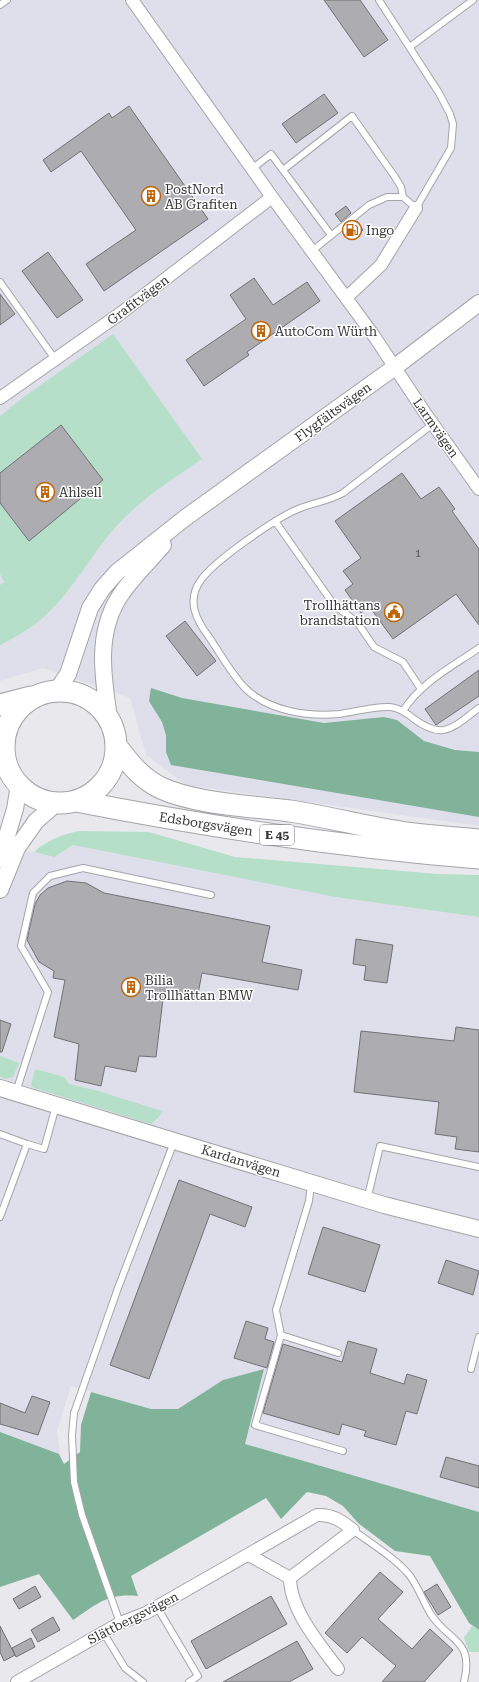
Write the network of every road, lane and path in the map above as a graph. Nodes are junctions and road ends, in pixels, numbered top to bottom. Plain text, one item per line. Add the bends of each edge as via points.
1 (7, 0) edge
2 (132, 0) edge
3 (379, 0) edge
4 (473, 0) edge
5 (0, 5) edge
6 (410, 46) junction
7 (252, 169) junction
8 (282, 170) junction
9 (403, 197) junction
10 (272, 198) junction
11 (416, 208) junction
12 (331, 235) junction
13 (312, 251) junction
14 (0, 282) edge
15 (346, 298) junction
16 (479, 303) edge
17 (55, 360) junction
18 (395, 367) junction
19 (0, 398) edge
20 (433, 424) junction
21 (479, 489) edge
22 (185, 518) junction
23 (275, 520) junction
24 (479, 648) edge
25 (421, 689) junction
26 (47, 693) junction
27 (0, 705) edge
28 (479, 708) edge
29 (404, 711) junction
30 (109, 718) junction
31 (117, 747) junction
32 (10, 774) edge
33 (66, 802) junction
34 (479, 840) edge
35 (479, 858) edge
36 (0, 859) edge
37 (0, 890) edge
38 (211, 895) dead end
39 (5, 1088) edge
40 (56, 1104) junction
41 (0, 1134) edge
42 (174, 1140) junction
43 (27, 1144) junction
44 (479, 1167) edge
45 (311, 1183) junction
46 (367, 1200) junction
47 (0, 1217) edge
48 (479, 1229) edge
49 (281, 1335) junction
50 (479, 1337) edge
51 (338, 1353) dead end
52 (470, 1369) dead end
53 (343, 1451) dead end
54 (353, 1530) junction
55 (250, 1555) junction
56 (290, 1578) junction
57 (157, 1607) junction
58 (120, 1623) junction
59 (103, 1632) junction
60 (338, 1669) dead end
61 (17, 1682) edge
62 (143, 1682) edge
63 (188, 1682) edge
64 (464, 1682) edge

1 - 5 lane
2 - 7 street
3 - 6 lane
4 - 6 lane
6 - 11 lane via 450,114 453,132 445,161
7 - 8 lane via 271,154
7 - 10 street
8 - 9 lane via 352,116 395,177
8 - 12 lane
9 - 11 lane
9 - 12 lane via 387,198 369,205
10 - 13 street
10 - 17 street, Grafitvägen
11 - 15 street via 381,265
12 - 13 lane
13 - 15 street
14 - 17 lane
15 - 18 street
16 - 18 street, Flygfältsvägen
17 - 19 street, Grafitvägen
18 - 20 street, Larmvägen
18 - 22 street, Flygfältsvägen
20 - 21 street, Larmvägen
20 - 23 lane via 343,493
22 - 26 street, Flygfältsvägen via 118,572 102,589 90,608 68,674
22 - 30 street, Flygfältsvägen via 119,597 113,610 105,633 102,653
23 - 25 lane via 334,605 357,622 374,647 403,662
23 - 29 lane via 210,568 200,581 193,595 193,608 199,624 245,688 271,705 313,714 338,714 390,707
24 - 25 lane
25 - 29 lane via 410,699
26 - 27 highway, E 45
26 - 30 highway, E 45 via 67,690 87,697
26 - 32 highway via 19,709 7,729 4,752
28 - 29 lane via 441,731 431,730
30 - 31 highway, E 45 via 115,732
31 - 33 highway, E 45 via 112,768 105,781 89,795
31 - 34 highway, Edsborgsvägen / E 45 via 136,771 147,779 162,788 184,795 314,815 407,833
32 - 33 highway, E 45 via 36,797
32 - 36 street via 15,809
33 - 35 highway, Edsborgsvägen / E 45 via 322,842
33 - 37 street via 36,821 17,848
38 - 39 lane via 83,868 50,876 33,893 21,946 48,992
39 - 40 street, Kardanvägen
40 - 42 street, Kardanvägen
40 - 43 lane via 44,1149
41 - 43 lane
42 - 45 street, Kardanvägen
42 - 58 lane via 74,1413 74,1482 82,1515
43 - 47 lane
44 - 46 lane via 380,1146
45 - 46 street, Kardanvägen
45 - 49 lane via 309,1201 276,1310
46 - 48 street, Kardanvägen
49 - 51 lane
49 - 53 lane via 254,1425
50 - 52 lane
54 - 55 street, Slättbergsvägen via 328,1514 318,1515
54 - 56 street
54 - 64 lane, Slättbergsvägen via 410,1576 432,1615 441,1627 456,1639 466,1656
55 - 56 street
55 - 57 street, Slättbergsvägen
56 - 60 street via 290,1588 297,1607
57 - 58 street, Slättbergsvägen
57 - 63 lane via 198,1676
58 - 59 street, Slättbergsvägen
59 - 61 street, Slättbergsvägen
59 - 62 lane via 125,1668

